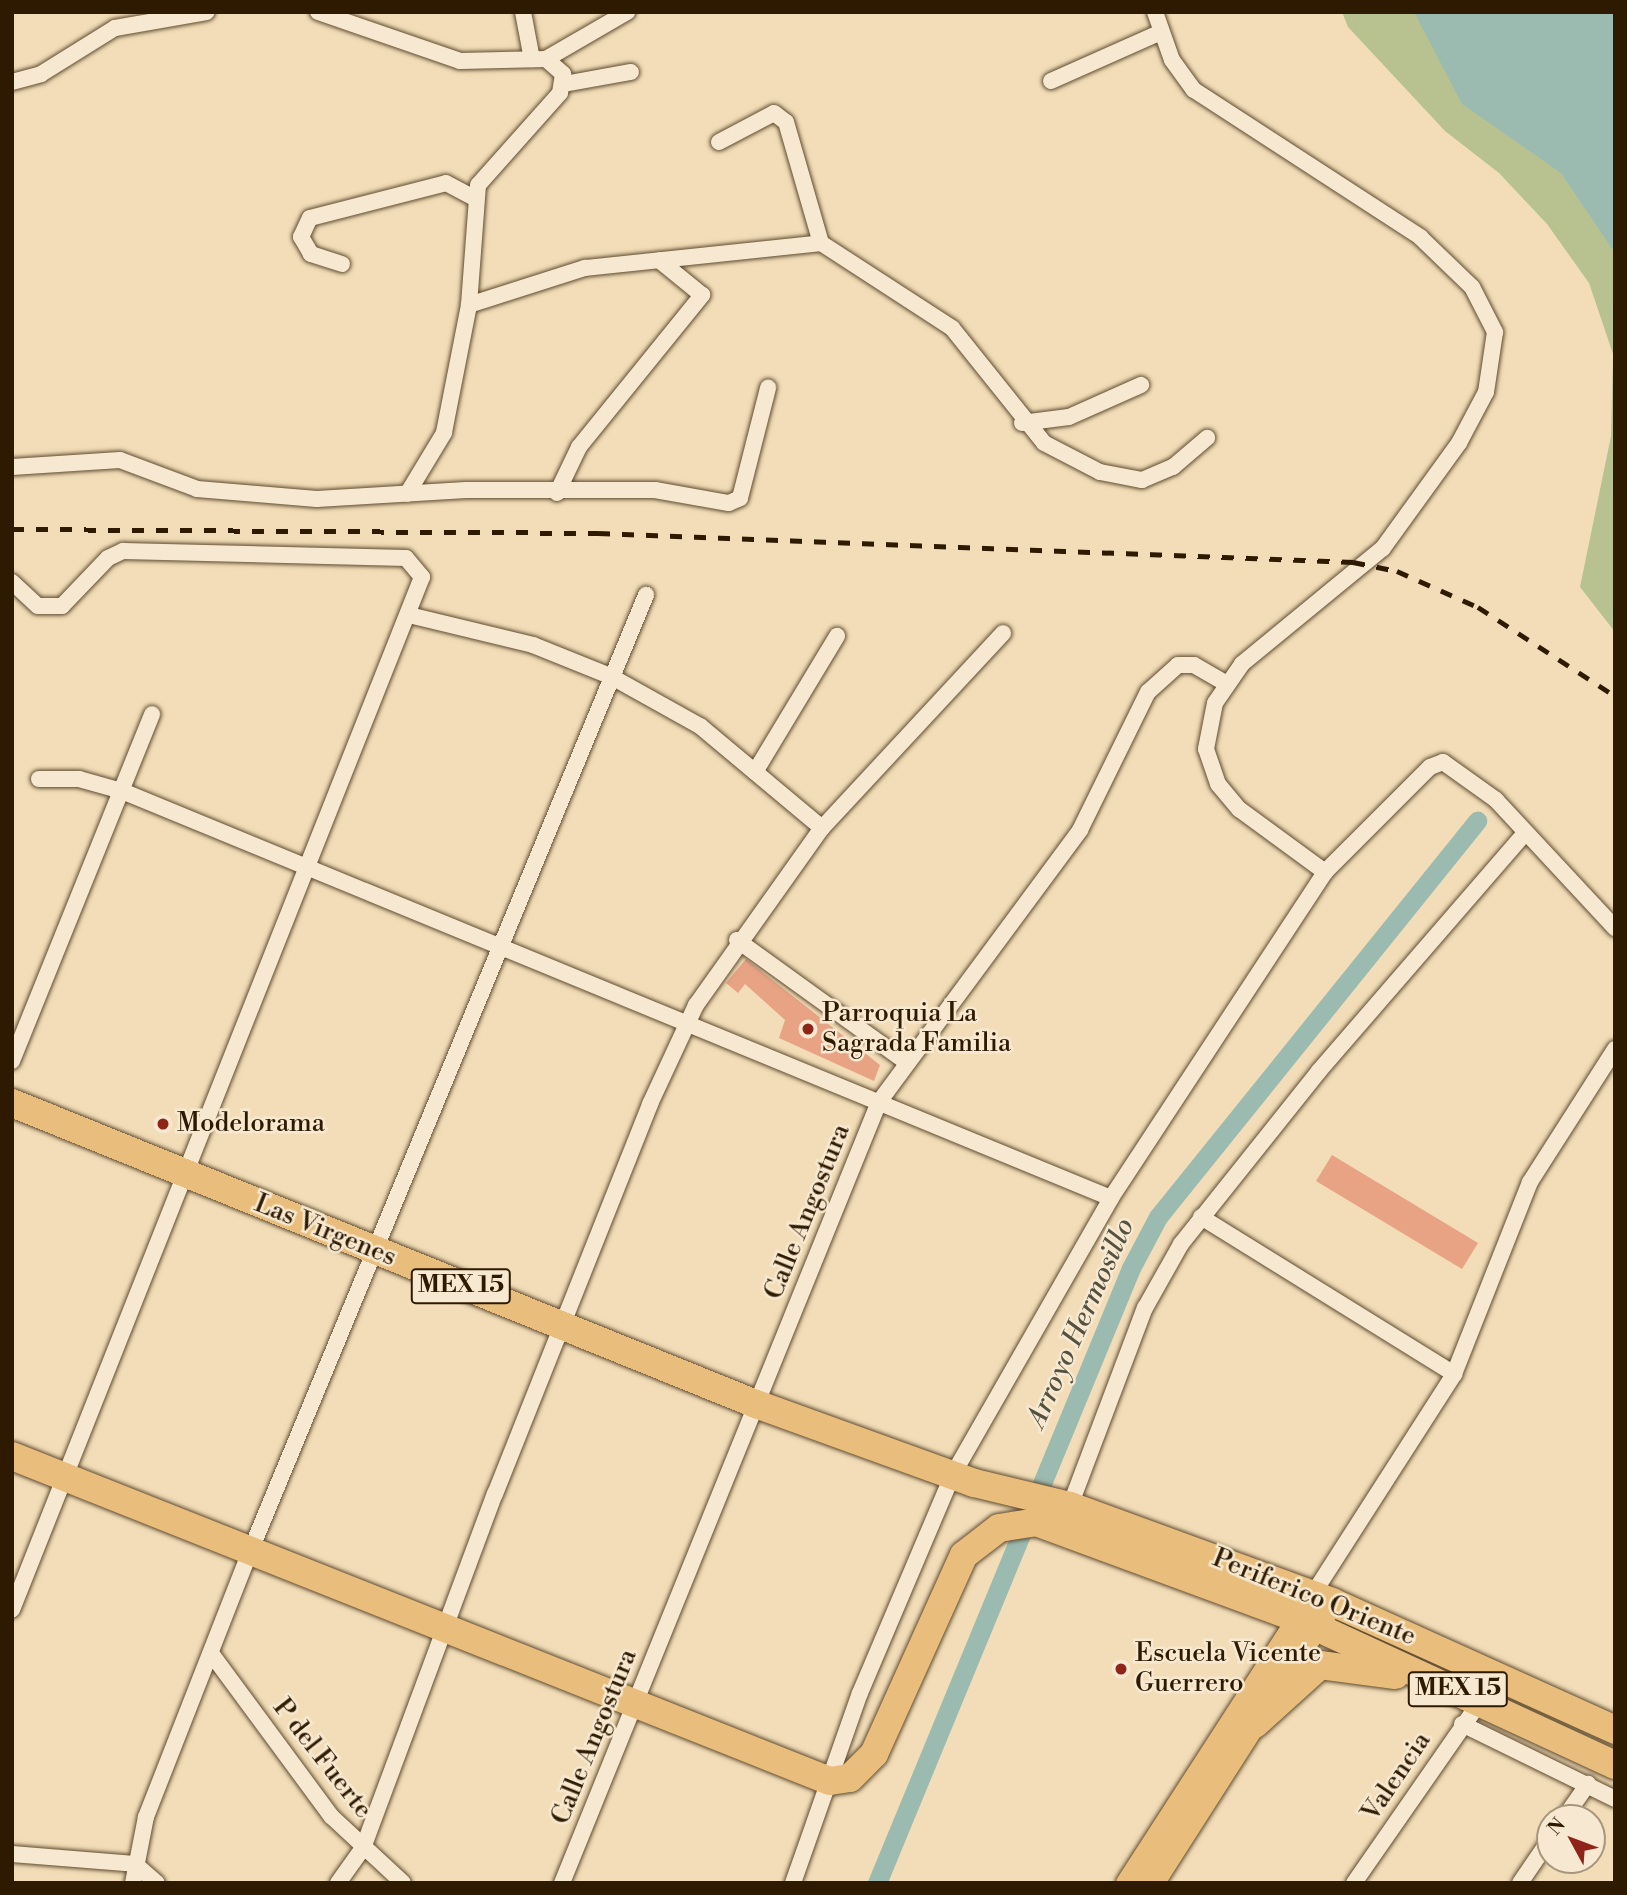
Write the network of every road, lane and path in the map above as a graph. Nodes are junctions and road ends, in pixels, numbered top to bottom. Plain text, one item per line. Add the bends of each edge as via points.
1 (207, 12) edge
2 (318, 12) edge
3 (523, 12) edge
4 (627, 12) edge
5 (1155, 12) edge
6 (1161, 32) junction
7 (539, 59) junction
8 (631, 72) dead end
9 (1051, 81) dead end
10 (12, 82) edge
11 (564, 83) junction
12 (719, 142) dead end
13 (474, 198) junction
14 (821, 243) junction
15 (659, 260) junction
16 (342, 264) dead end
17 (469, 305) junction
18 (1141, 386) dead end
19 (768, 388) dead end
20 (1022, 423) junction
21 (1207, 438) dead end
22 (12, 467) edge
23 (557, 492) junction
24 (407, 494) junction
25 (12, 582) edge
26 (646, 595) dead end
27 (409, 615) junction
28 (1003, 634) dead end
29 (837, 636) dead end
30 (610, 676) junction
31 (1225, 683) junction
32 (152, 714) dead end
33 (755, 772) junction
34 (39, 779) dead end
35 (122, 791) junction
36 (822, 828) junction
37 (1525, 833) junction
38 (310, 871) junction
39 (1325, 872) junction
40 (1615, 928) edge
41 (737, 940) junction
42 (496, 946) junction
43 (686, 1026) junction
44 (1615, 1049) edge
45 (12, 1061) edge
46 (905, 1061) junction
47 (879, 1102) junction
48 (12, 1103) edge
49 (185, 1174) junction
50 (1111, 1198) junction
51 (1200, 1217) junction
52 (374, 1251) junction
53 (563, 1325) junction
54 (1454, 1374) junction
55 (756, 1404) junction
56 (12, 1456) edge
57 (953, 1476) junction
58 (63, 1477) junction
59 (1070, 1506) junction
60 (1030, 1514) junction
61 (250, 1552) junction
62 (1323, 1598) junction
63 (12, 1610) edge
64 (1308, 1623) junction
65 (442, 1630) junction
66 (213, 1656) junction
67 (1471, 1695) junction
68 (634, 1708) junction
69 (1255, 1724) junction
70 (1462, 1724) junction
71 (1615, 1730) edge
72 (1615, 1765) edge
73 (830, 1781) junction
74 (1588, 1784) junction
75 (1615, 1799) edge
76 (1574, 1804) edge
77 (363, 1848) junction
78 (12, 1854) edge
79 (1536, 1860) edge
80 (135, 1864) junction
81 (133, 1883) edge
82 (157, 1883) edge
83 (338, 1883) edge
84 (403, 1883) edge
85 (562, 1883) edge
86 (793, 1883) edge
87 (1127, 1883) edge
88 (1152, 1883) edge
89 (1354, 1883) edge
90 (1520, 1883) edge

1 - 10 street via 115,29 41,74
2 - 7 street via 460,61
3 - 7 street
4 - 7 street
5 - 6 street
6 - 9 street
6 - 31 street via 1194,90 1353,188 1447,261 1487,309 1495,332 1486,392 1453,453 1383,548 1268,640
7 - 11 street
8 - 11 street
11 - 13 street via 484,172
12 - 14 street via 774,113 786,122
13 - 16 street via 446,183 310,218 301,237 311,254
13 - 17 street
14 - 15 street
14 - 20 street via 953,328
15 - 17 street via 561,273
15 - 23 street via 702,295 579,447
17 - 24 street via 444,433
18 - 20 street via 1069,417
19 - 23 street via 740,498 729,503 655,490
20 - 21 street via 1044,443 1100,472 1142,480 1173,467
22 - 24 street via 120,460 181,484 227,493 339,499
23 - 24 street
25 - 27 street via 29,600 48,608 75,599 108,558 123,551 406,558 422,577
26 - 30 street
27 - 30 street via 533,646
27 - 38 street
28 - 36 street
29 - 33 street
30 - 33 street via 690,719
30 - 42 street
31 - 39 street via 1208,727 1210,769 1240,809
31 - 46 street, Calle Angostura via 1194,665 1178,665 1148,692 1080,830
32 - 35 street
33 - 36 street
34 - 35 street via 79,779
35 - 38 street
35 - 45 street
36 - 41 street
37 - 39 street via 1496,800 1443,762 1430,767
37 - 40 street
37 - 51 street
38 - 42 street
38 - 49 street
39 - 50 street
41 - 43 street
41 - 46 street
42 - 43 street
42 - 52 street
43 - 47 street
43 - 53 street
44 - 54 street via 1531,1182
46 - 47 street, Calle Angostura
47 - 50 street
47 - 55 street, Calle Angostura
48 - 49 highway, Las Virgenes / MEX 15
49 - 52 highway, Las Virgenes / MEX 15
49 - 58 street
50 - 57 street
51 - 54 street
51 - 59 street via 1145,1308
52 - 53 highway, Las Virgenes / MEX 15
52 - 61 street
53 - 55 highway, Las Virgenes / MEX 15
53 - 65 street
54 - 62 street via 1335,1568
55 - 57 highway, Las Virgenes / MEX 15
55 - 68 street, Calle Angostura
56 - 58 highway
57 - 60 highway, Periferico Oriente / MEX 15 via 1003,1490
57 - 73 street via 860,1693
58 - 61 highway
58 - 63 street
59 - 60 highway, Periferico Oriente / MEX 15
59 - 62 highway, Periferico Oriente / MEX 15
60 - 64 highway, Periferico Oriente / MEX 15
60 - 73 highway via 979,1538 964,1555 874,1754 850,1778
61 - 65 highway
61 - 66 street
62 - 64 main road
62 - 71 highway, Periferico Oriente / MEX 15
64 - 67 highway, Periferico Oriente / MEX 15
64 - 69 main road
64 - 87 main road
65 - 68 highway
65 - 77 street
66 - 77 street, P del Fuerte via 321,1804
66 - 80 street via 150,1806
67 - 69 highway via 1341,1663 1320,1665
67 - 70 street, Valencia
67 - 72 highway, Periferico Oriente / MEX 15
68 - 73 highway
68 - 85 street, Calle Angostura
69 - 88 main road
70 - 74 street
70 - 89 street, Valencia
73 - 86 street
74 - 75 street
74 - 76 street
77 - 83 street
77 - 84 street, P del Fuerte
78 - 80 street
79 - 90 street
80 - 81 street
80 - 82 street

